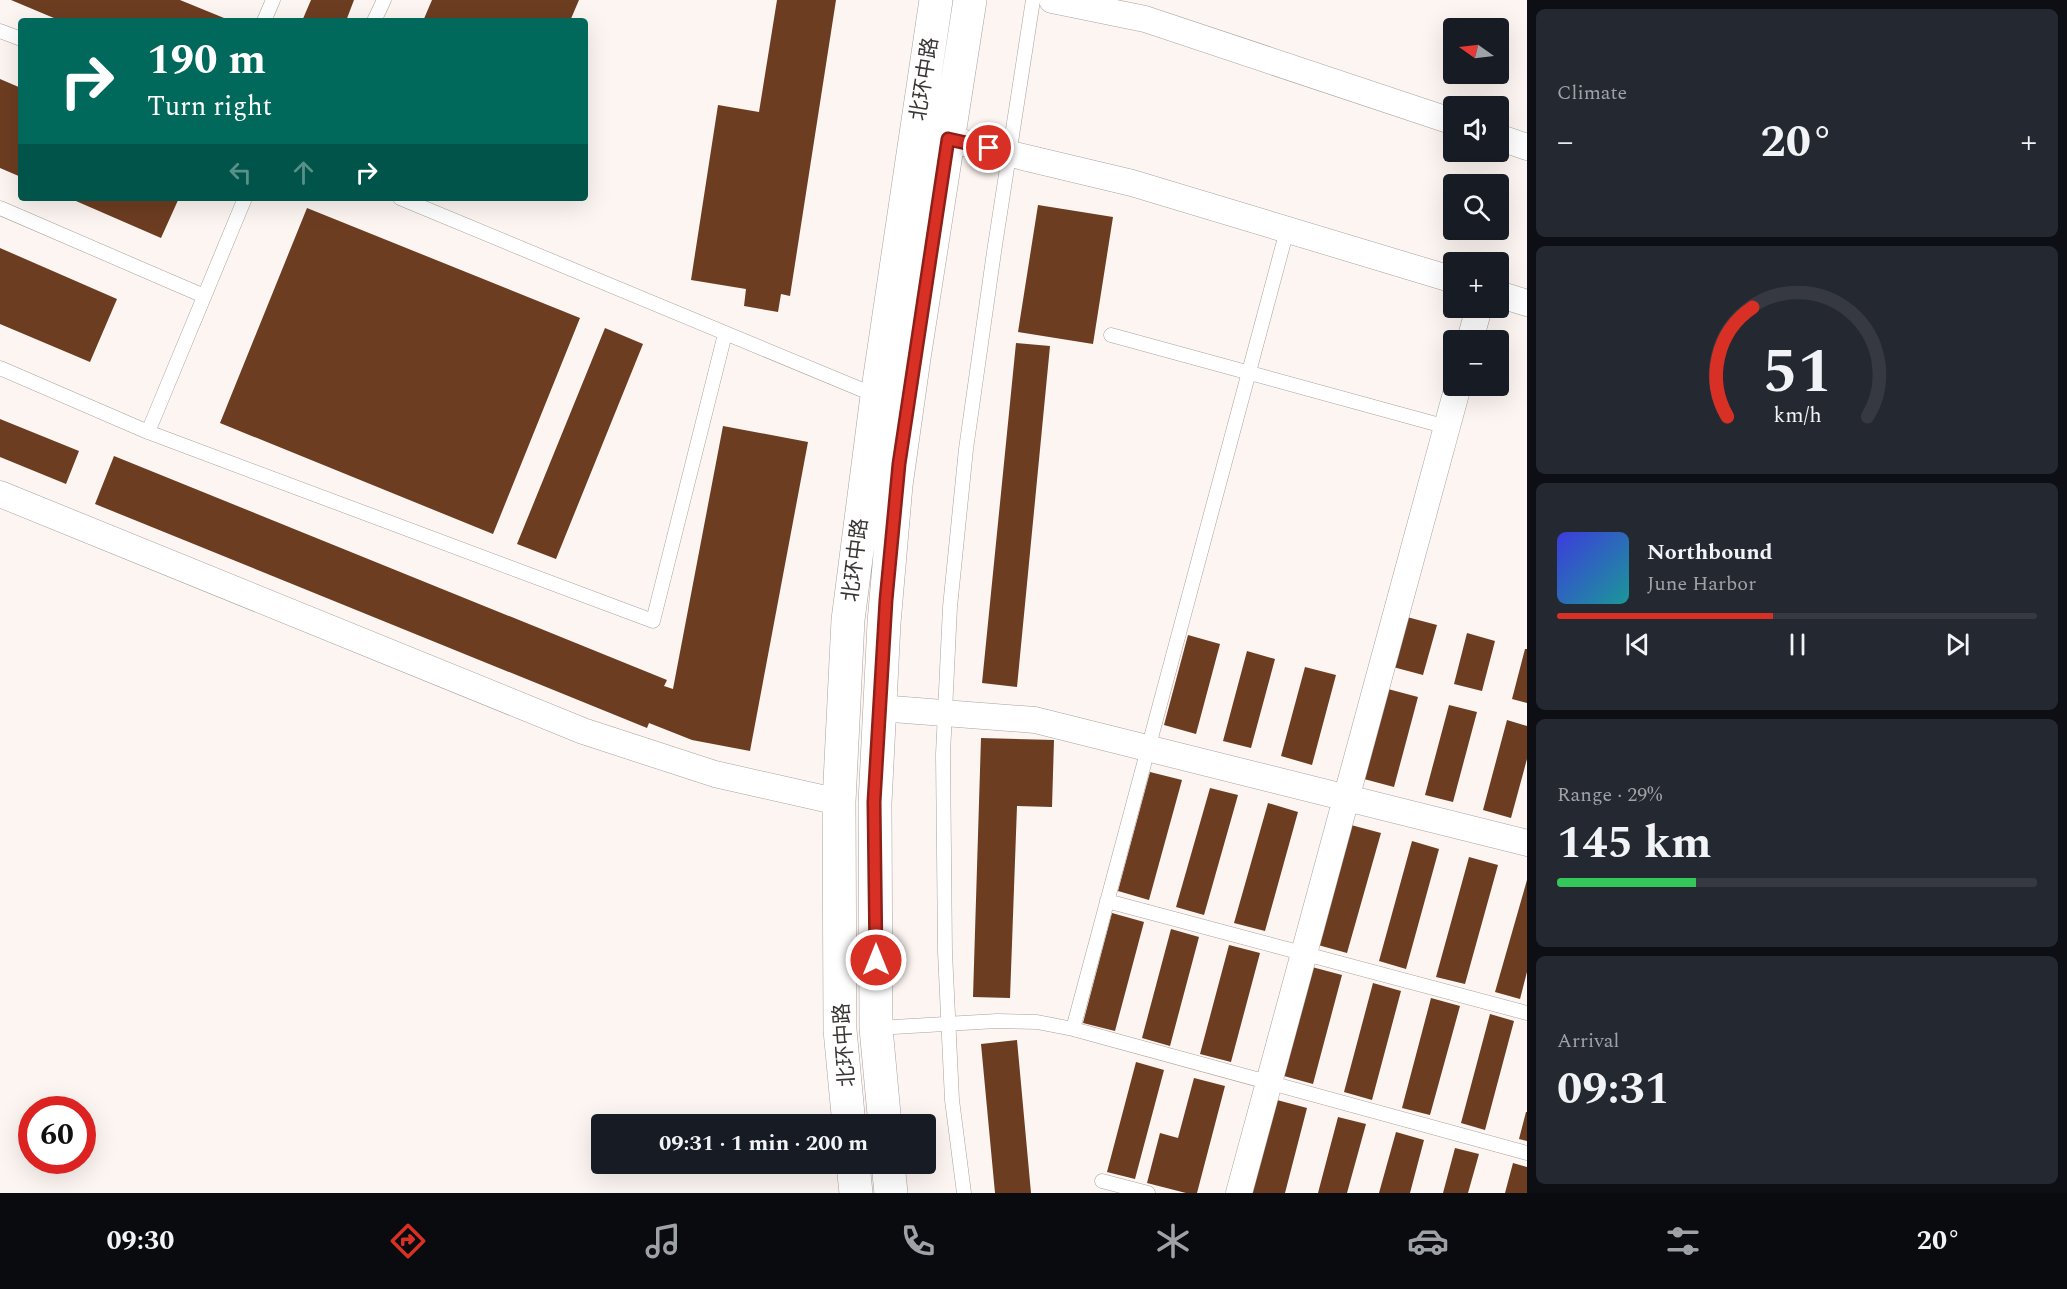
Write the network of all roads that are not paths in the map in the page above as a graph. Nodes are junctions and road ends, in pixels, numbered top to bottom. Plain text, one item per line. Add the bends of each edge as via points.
1 (273, 0) edge
2 (384, 0) edge
3 (936, 0) edge
4 (970, 0) edge
5 (1033, 0) edge
6 (1052, 0) edge
7 (265, 18) edge
8 (376, 18) edge
9 (0, 31) edge
10 (18, 38) edge
11 (1443, 118) edge
12 (948, 139) junction
13 (1509, 141) edge
14 (1527, 147) edge
15 (1009, 153) junction
16 (244, 201) edge
17 (407, 201) edge
18 (0, 208) edge
19 (1287, 230) junction
20 (1443, 277) edge
21 (204, 296) junction
22 (1509, 297) edge
23 (1527, 303) edge
24 (725, 334) junction
25 (1111, 335) dead end
26 (0, 368) edge
27 (1248, 373) junction
28 (877, 396) junction
29 (1455, 396) edge
30 (1447, 427) junction
31 (148, 432) junction
32 (0, 494) edge
33 (879, 708) junction
34 (945, 713) junction
35 (1148, 748) junction
36 (1347, 798) junction
37 (839, 802) junction
38 (1527, 843) edge
39 (1107, 901) junction
40 (1304, 954) junction
41 (1527, 1013) edge
42 (949, 1024) junction
43 (876, 1028) junction
44 (1073, 1029) junction
45 (1269, 1083) junction
46 (848, 1114) edge
47 (884, 1114) edge
48 (1527, 1153) edge
49 (854, 1174) edge
50 (889, 1174) edge
51 (1102, 1181) dead end
52 (856, 1193) edge
53 (891, 1193) edge
54 (964, 1193) edge
55 (1148, 1193) edge
56 (1239, 1193) edge

1 - 7 lane
2 - 8 lane
3 - 28 main road, 北环中路
4 - 12 main road, 北环中路
5 - 15 lane
6 - 11 street via 1145,19
9 - 10 lane
12 - 15 street
12 - 33 main road, 北环中路 via 896,485
13 - 14 street
15 - 19 street via 1132,183
15 - 34 lane via 966,449 950,607
16 - 21 lane
17 - 24 lane
18 - 21 lane
19 - 20 street
19 - 27 lane
21 - 31 lane
22 - 23 street
24 - 28 lane
24 - 31 lane via 653,621
25 - 27 lane
26 - 31 lane
27 - 30 lane
27 - 35 lane
28 - 37 main road, 北环中路 via 848,620
29 - 30 street
30 - 36 street
32 - 37 street via 583,731 715,774
33 - 34 street
33 - 43 main road, 北环中路 via 874,802
34 - 35 street via 1035,720
34 - 42 lane
35 - 36 street
35 - 39 lane
36 - 38 street
36 - 40 street
37 - 46 main road, 北环中路 via 840,1030
39 - 40 lane
39 - 44 lane
40 - 41 lane
40 - 45 street
42 - 43 lane
42 - 44 lane via 1037,1022
42 - 54 lane via 952,1101
43 - 47 main road, 北环中路
44 - 45 lane
45 - 48 lane
45 - 56 street
49 - 52 main road
50 - 53 main road
51 - 55 lane

